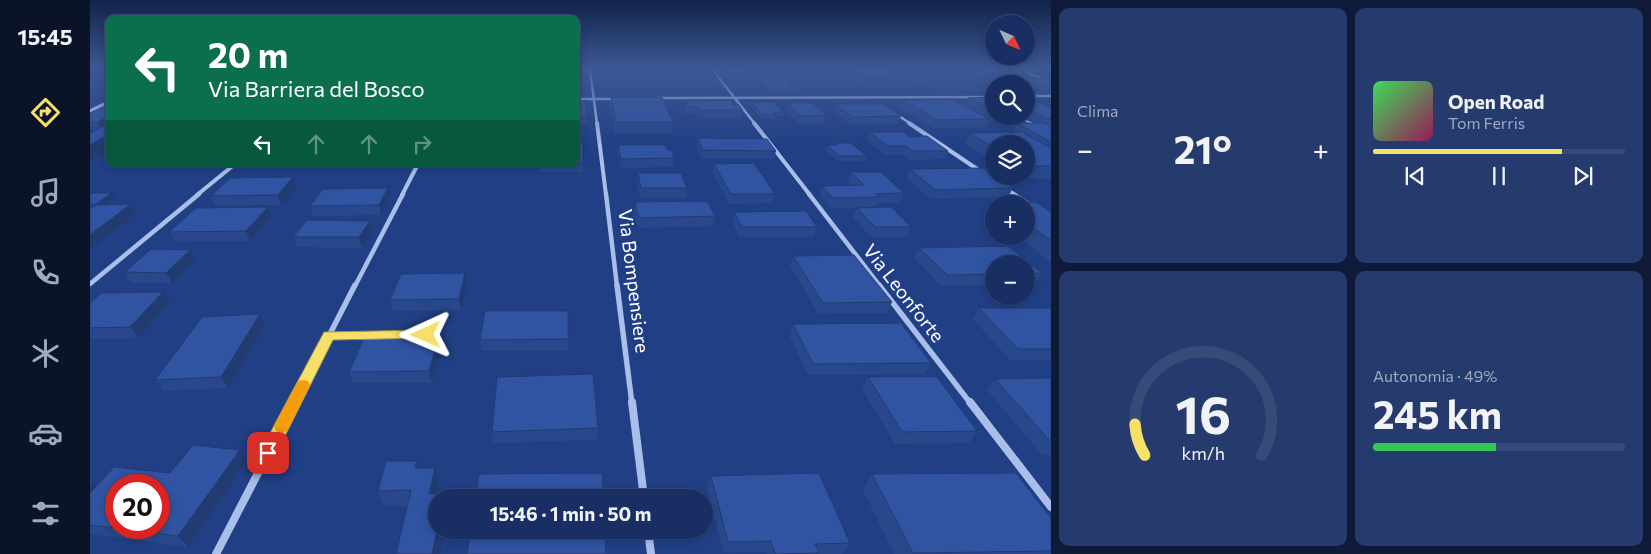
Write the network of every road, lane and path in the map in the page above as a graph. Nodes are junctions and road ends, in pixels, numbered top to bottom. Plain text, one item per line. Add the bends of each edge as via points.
1 (594, 95) edge
2 (732, 95) edge
3 (1035, 96) edge
4 (1051, 96) edge
5 (870, 97) junction
6 (978, 97) junction
7 (985, 97) edge
8 (654, 98) edge
9 (734, 98) junction
10 (580, 99) edge
11 (595, 99) junction
12 (624, 99) edge
13 (985, 100) edge
14 (878, 102) edge
15 (105, 104) edge
16 (90, 111) edge
17 (895, 114) edge
18 (1033, 125) edge
19 (1042, 130) edge
20 (231, 167) edge
21 (416, 167) edge
22 (985, 175) edge
23 (1002, 186) edge
24 (1016, 195) edge
25 (90, 284) edge
26 (329, 335) junction
27 (371, 336) edge
28 (643, 489) edge
29 (1051, 507) edge
30 (649, 539) edge
31 (216, 554) edge
32 (651, 554) edge

1 - 11 street, Via Bompensiere
2 - 9 street, Via Leonforte
3 - 4 street
5 - 6 street
5 - 9 street
5 - 14 street
6 - 7 street
6 - 13 street
8 - 9 street
9 - 29 street, Via Leonforte
10 - 11 street
11 - 12 street
11 - 28 street, Via Bompensiere
15 - 16 main road
17 - 22 street
18 - 19 street
20 - 25 street
21 - 26 street
23 - 24 street
26 - 27 lane
26 - 31 street
30 - 32 street

